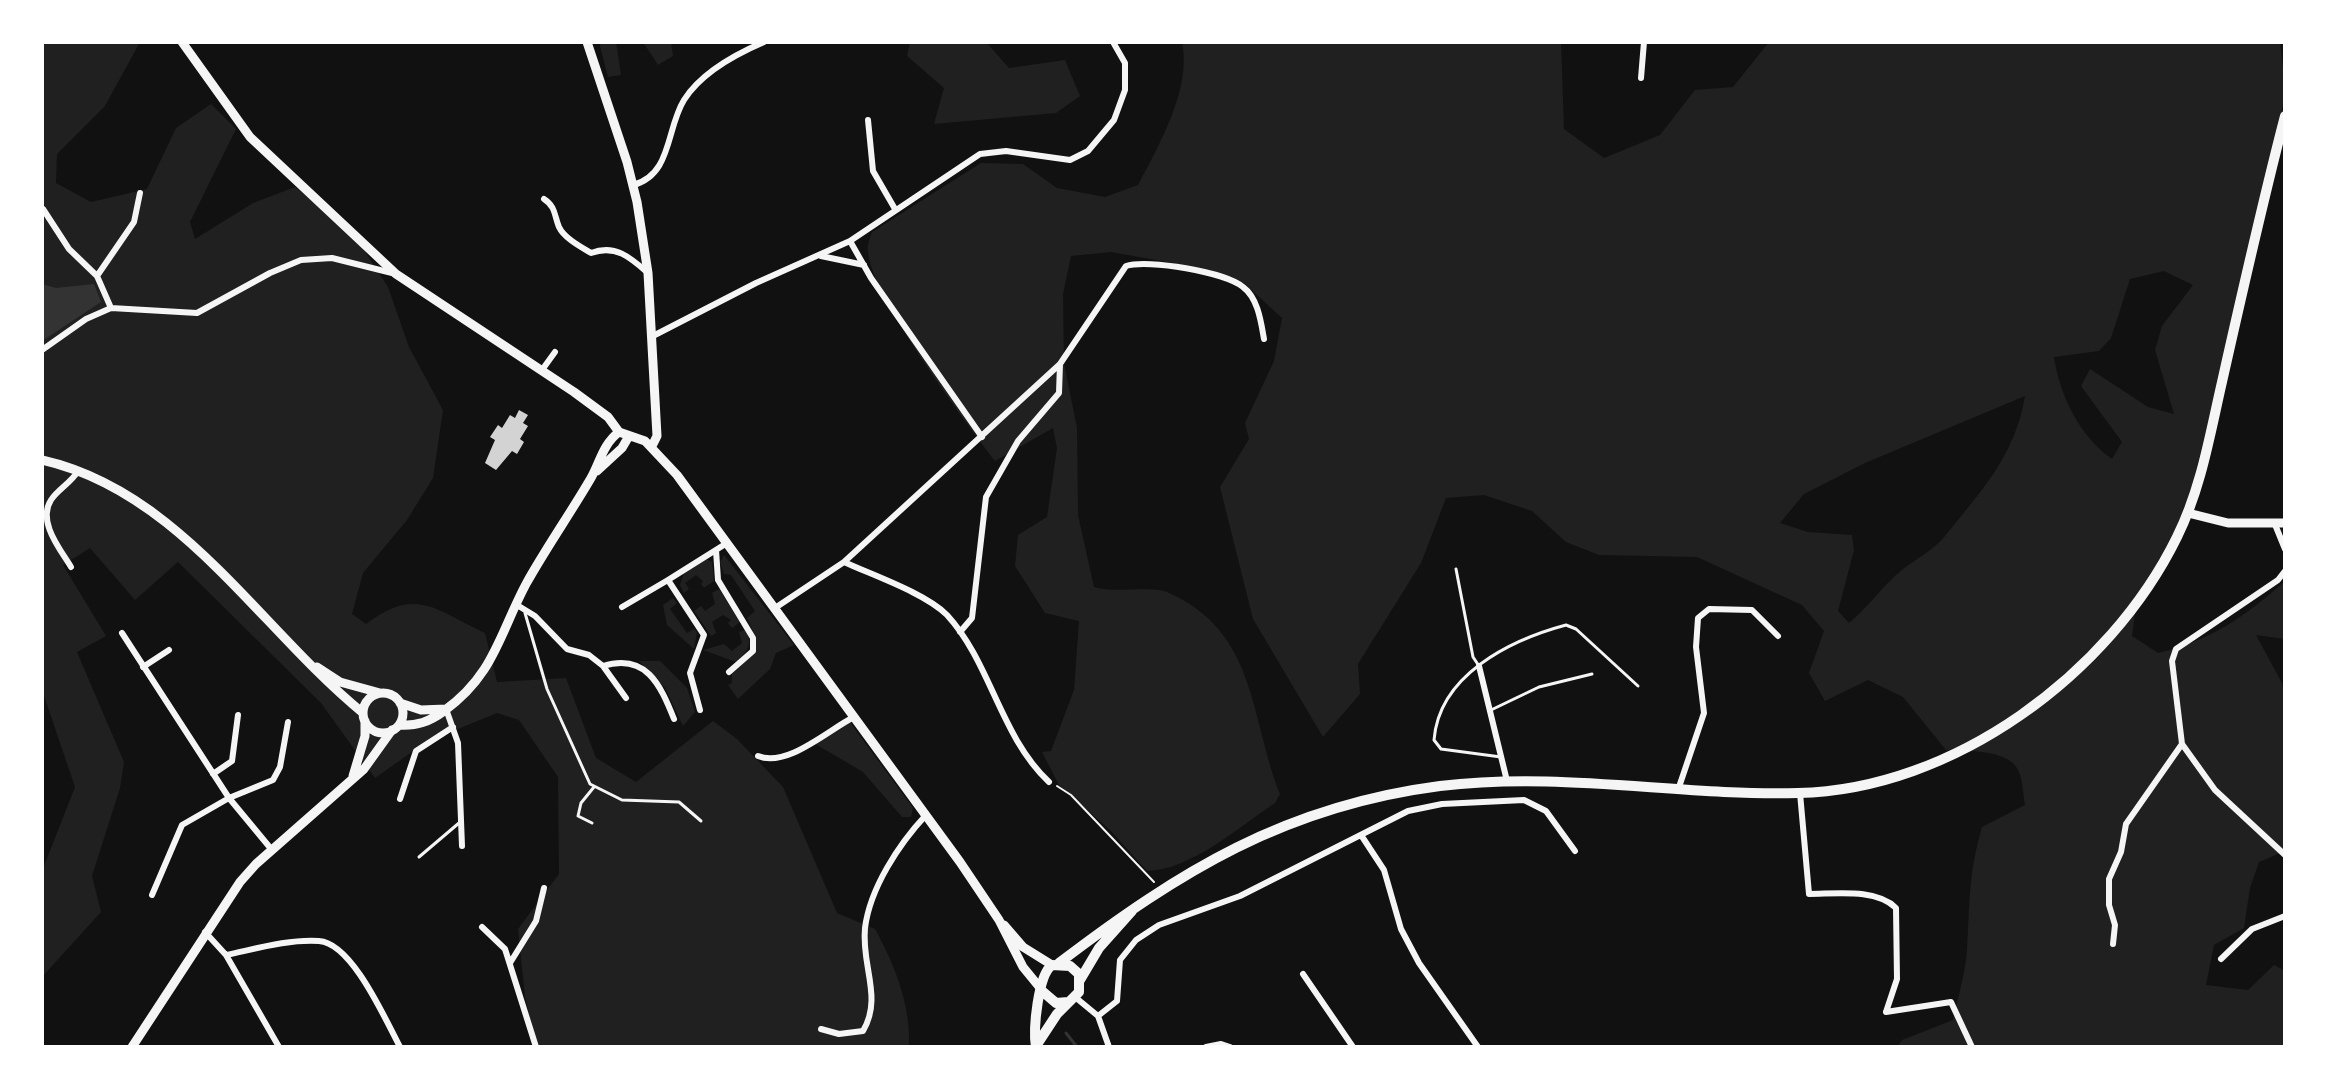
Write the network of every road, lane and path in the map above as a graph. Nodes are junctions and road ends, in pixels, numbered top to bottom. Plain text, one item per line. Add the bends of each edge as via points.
1 (182, 42) edge
2 (587, 42) edge
3 (764, 42) edge
4 (1113, 42) edge
5 (1644, 42) edge
6 (1641, 78) dead end
7 (2285, 116) edge
8 (868, 120) dead end
9 (633, 185) junction
10 (140, 193) dead end
11 (544, 199) dead end
12 (43, 209) edge
13 (895, 209) junction
14 (850, 241) junction
15 (820, 256) junction
16 (864, 265) junction
17 (648, 273) junction
18 (396, 274) junction
19 (97, 276) junction
20 (111, 308) junction
21 (651, 337) junction
22 (1264, 339) dead end
23 (42, 350) edge
24 (555, 352) dead end
25 (1060, 364) junction
26 (542, 370) junction
27 (624, 434) junction
28 (982, 437) junction
29 (652, 446) junction
30 (42, 460) edge
31 (78, 471) junction
32 (43, 495) edge
33 (51, 501) junction
34 (2188, 513) junction
35 (2274, 522) junction
36 (2285, 523) edge
37 (727, 543) junction
38 (2285, 549) edge
39 (716, 550) junction
40 (844, 562) junction
41 (71, 567) dead end
42 (1456, 569) dead end
43 (2285, 571) edge
44 (668, 580) junction
45 (520, 607) junction
46 (622, 607) dead end
47 (775, 608) junction
48 (960, 632) junction
49 (122, 633) dead end
50 (1778, 636) dead end
51 (169, 650) dead end
52 (301, 656) junction
53 (603, 666) junction
54 (1479, 666) junction
55 (143, 667) junction
56 (729, 672) dead end
57 (1592, 674) dead end
58 (1638, 686) dead end
59 (381, 693) junction
60 (626, 698) dead end
61 (400, 703) junction
62 (446, 709) junction
63 (700, 710) dead end
64 (1490, 710) junction
65 (238, 715) dead end
66 (364, 717) junction
67 (854, 717) junction
68 (674, 719) dead end
69 (288, 722) dead end
70 (453, 727) junction
71 (395, 728) junction
72 (2182, 744) junction
73 (758, 756) dead end
74 (1501, 757) junction
75 (213, 774) junction
76 (352, 779) junction
77 (1507, 781) junction
78 (1049, 782) joint
79 (594, 787) junction
80 (1679, 787) junction
81 (1800, 793) junction
82 (229, 798) junction
83 (400, 799) dead end
84 (926, 815) junction
85 (701, 821) dead end
86 (459, 823) junction
87 (592, 823) dead end
88 (1361, 835) junction
89 (462, 846) dead end
90 (272, 850) junction
91 (1575, 851) dead end
92 (2285, 855) edge
93 (419, 857) dead end
94 (1154, 882) dead end
95 (544, 888) dead end
96 (152, 895) dead end
97 (1134, 909) junction
98 (2285, 916) edge
99 (999, 920) junction
100 (482, 927) dead end
101 (205, 932) junction
102 (2113, 944) dead end
103 (226, 955) junction
104 (2221, 959) dead end
105 (510, 963) junction
106 (1056, 964) junction
107 (1303, 974) dead end
108 (1080, 980) junction
109 (1042, 990) junction
110 (1072, 999) junction
111 (1098, 1016) junction
112 (821, 1029) dead end
113 (1036, 1046) edge
114 (132, 1047) edge
115 (279, 1047) edge
116 (400, 1047) edge
117 (536, 1047) edge
118 (1109, 1047) edge
119 (1206, 1047) edge
120 (1230, 1047) edge
121 (1353, 1047) edge
122 (1478, 1047) edge
123 (1972, 1047) edge

1 - 18 main road via 250,137
2 - 9 main road
3 - 9 street via 693,88 671,129 660,166 647,181
4 - 13 street via 1125,63 1125,90 1114,120 1088,151 1070,160 1006,151 980,154
5 - 6 street
7 - 34 main road
8 - 13 street via 873,171
9 - 17 main road
10 - 19 street via 134,222
11 - 17 street via 555,210 563,233 580,246 591,253 604,248 619,251
12 - 19 street via 69,249
13 - 14 street
14 - 15 street
14 - 16 street
15 - 16 street
15 - 21 street
16 - 28 street
17 - 21 main road
18 - 20 street via 332,258 301,260 197,313
18 - 26 main road
19 - 20 street
20 - 23 street
21 - 29 main road via 657,436
22 - 25 street via 1253,299 1243,286 1214,274 1134,263 1126,266
24 - 26 street
25 - 28 street
25 - 48 street via 1059,393 1018,441 986,497 972,618
26 - 27 main road
27 - 29 main road
27 - 45 main road via 607,443 536,566
28 - 40 street
29 - 37 main road
30 - 31 main road
31 - 33 street
31 - 52 main road via 133,498 179,534
32 - 33 street
33 - 41 street via 50,533
34 - 35 main road via 2228,523
34 - 81 main road via 2165,559 2127,614 2046,695 1942,758 1850,787
35 - 36 main road
35 - 38 street
37 - 39 street
37 - 47 main road
39 - 44 street
39 - 56 street via 718,580 753,638 753,651
40 - 47 street
40 - 48 street via 929,602
42 - 54 lane
43 - 72 street via 2176,649 2172,661
44 - 46 street
44 - 63 street via 704,635 690,673
45 - 53 street via 567,649
45 - 62 main road via 482,677
45 - 79 lane via 547,689 583,775
47 - 67 main road
48 - 78 street via 1024,755
49 - 55 street
50 - 80 street via 1752,610 1709,609 1698,618 1704,713
51 - 55 street
52 - 59 main road via 340,682
52 - 66 main road
53 - 60 street
53 - 68 street via 628,661 643,668 663,691
54 - 58 lane via 1566,625
54 - 64 street
54 - 74 lane via 1467,671 1452,690 1435,723 1434,740 1441,749
55 - 75 street
57 - 64 lane via 1539,687
59 - 61 main road
59 - 66 main road via 366,702
61 - 62 main road via 421,710
61 - 71 main road via 403,714
62 - 70 street
62 - 71 main road via 425,723
64 - 74 street
65 - 75 street via 232,761
66 - 71 main road via 373,730
66 - 76 main road via 365,736
67 - 73 street via 783,757
67 - 84 main road
69 - 82 street via 273,780
70 - 83 street via 416,751
70 - 86 street via 461,776
71 - 76 main road
72 - 92 street via 2215,790
72 - 102 street via 2126,824 2109,879
74 - 77 street
75 - 82 street
76 - 90 main road
77 - 80 main road
77 - 97 main road via 1392,794 1293,821 1222,854
78 - 94 path via 1071,795
79 - 85 lane via 622,800 679,802
79 - 87 lane via 578,816
80 - 81 main road
81 - 123 street via 1809,894 1868,896 1889,900 1896,908 1897,979 1886,1012 1951,1002
82 - 90 street
82 - 96 street via 182,825
84 - 99 main road
84 - 112 street via 906,836 888,868 865,927 872,1015 863,1031 839,1034
86 - 89 street
86 - 93 lane
88 - 91 street via 1408,811 1524,800 1546,811
88 - 111 street via 1240,896 1159,925 1136,940 1120,960 1117,1001
88 - 122 street via 1384,870 1401,929 1419,963
90 - 101 main road via 240,882
95 - 105 street via 536,921
97 - 106 main road
97 - 108 main road via 1099,948
98 - 104 street via 2252,929
99 - 106 main road via 1023,947
99 - 109 main road via 1023,967
100 - 105 street via 505,949
101 - 103 street
101 - 114 main road
103 - 115 street
103 - 116 street via 302,942 337,947 350,959
105 - 117 street
106 - 108 main road via 1075,970
106 - 109 main road via 1041,978
107 - 121 street
108 - 110 main road
109 - 110 main road via 1056,1003
109 - 113 main road
110 - 111 street
110 - 113 main road
111 - 118 street
119 - 120 street

